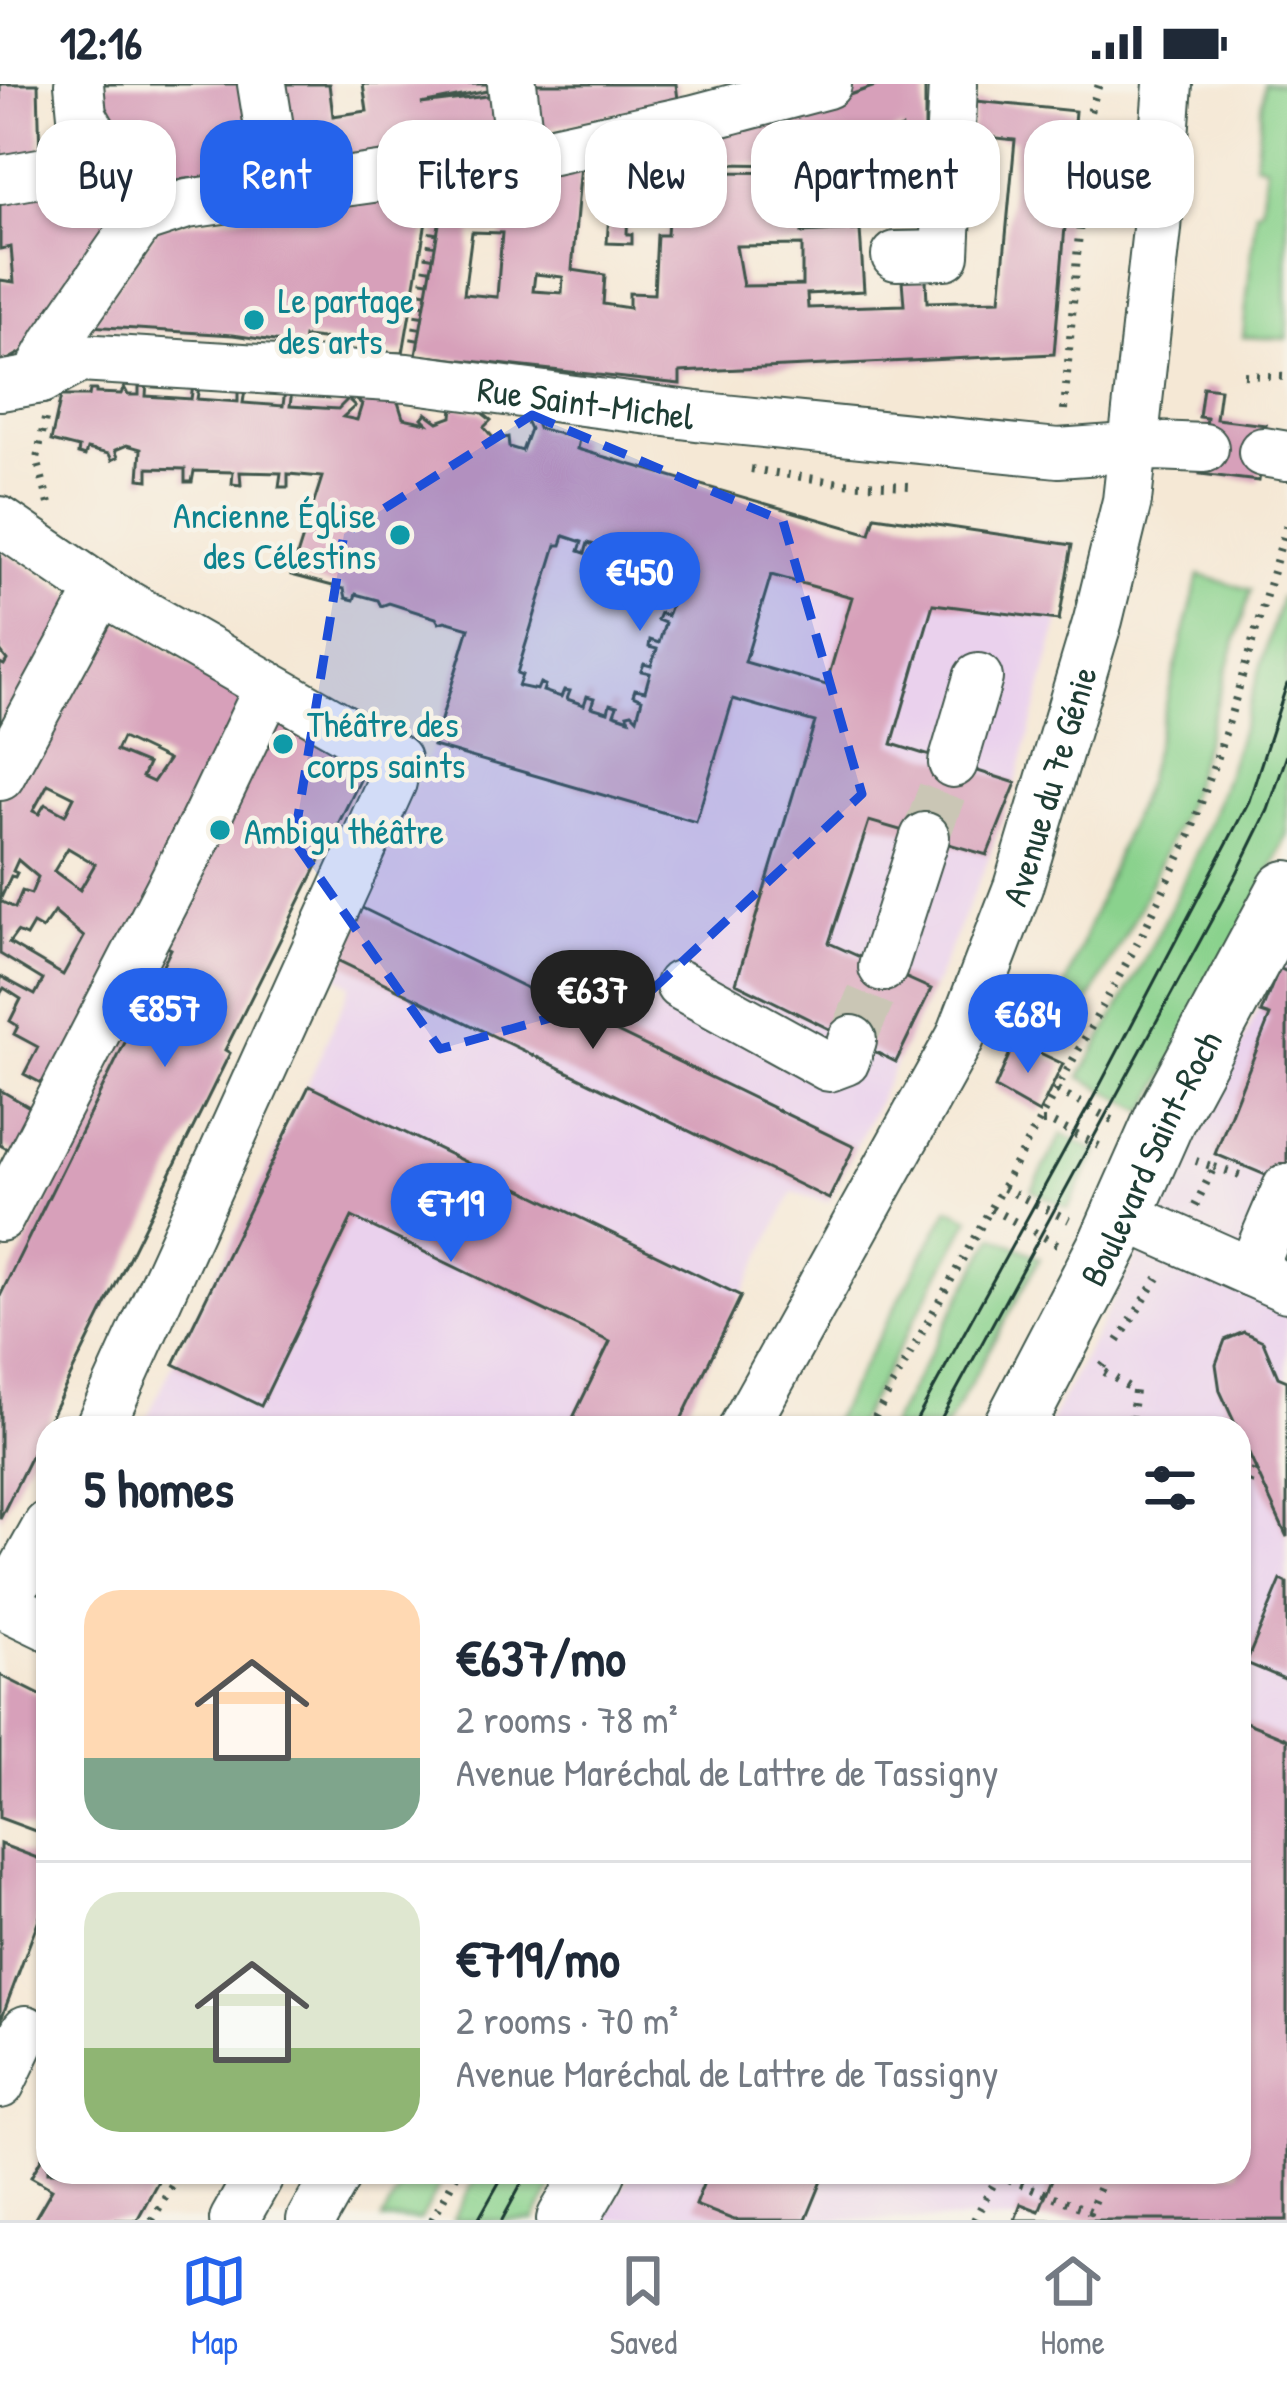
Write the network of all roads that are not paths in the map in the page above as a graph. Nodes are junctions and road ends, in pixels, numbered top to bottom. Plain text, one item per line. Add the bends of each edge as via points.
1 (79, 84) edge
2 (262, 84) edge
3 (512, 84) edge
4 (827, 84) edge
5 (953, 84) edge
6 (1168, 84) edge
7 (758, 93) edge
8 (692, 102) edge
9 (85, 120) edge
10 (268, 120) edge
11 (516, 120) edge
12 (561, 144) edge
13 (36, 174) edge
14 (0, 180) edge
15 (135, 228) edge
16 (896, 256) dead end
17 (20, 382) edge
18 (1135, 446) junction
19 (1204, 448) dead end
20 (0, 521) edge
21 (101, 590) junction
22 (978, 678) dead end
23 (268, 689) junction
24 (953, 764) tunnel mouth
25 (0, 776) edge
26 (925, 837) tunnel mouth
27 (1287, 891) edge
28 (883, 967) tunnel mouth
29 (680, 986) dead end
30 (852, 1040) tunnel mouth
31 (1287, 1187) edge
32 (0, 1217) edge
33 (1098, 1219) junction
34 (1276, 1284) edge
35 (791, 1343) junction
36 (104, 1416) edge
37 (727, 1416) edge
38 (750, 1416) edge
39 (1018, 1416) edge
40 (36, 1546) edge
41 (2, 1604) edge
42 (36, 1620) edge
43 (26, 2030) dead end
44 (0, 2084) edge
45 (254, 2184) edge
46 (331, 2184) edge
47 (588, 2184) edge
48 (234, 2220) edge
49 (311, 2220) edge
50 (567, 2220) edge

1 - 9 street
2 - 10 street
3 - 11 street
4 - 7 street
5 - 16 street via 945,255
6 - 18 street, Avenue du 7e Génie
7 - 8 street
8 - 12 street
13 - 14 street
15 - 17 street via 44,363
17 - 18 street, Rue Saint-Michel via 80,358 407,378 1058,453
18 - 19 street, Rue Saint-Michel
18 - 35 street, Avenue du 7e Génie via 1098,620 1010,909 960,1038
20 - 21 street
21 - 23 street
21 - 25 street
22 - 24 street
23 - 32 street
23 - 36 street via 396,759 392,782
26 - 28 street
27 - 33 main road, Boulevard Saint-Roch via 1165,1118
29 - 30 street via 829,1067 845,1061
31 - 34 street
33 - 34 street via 1179,1238
33 - 39 main road, Boulevard Saint-Roch
35 - 37 street via 760,1355
35 - 38 street, Avenue du 7e Génie
40 - 41 street
41 - 42 street
43 - 44 street
45 - 48 street
46 - 49 street
47 - 50 main road

